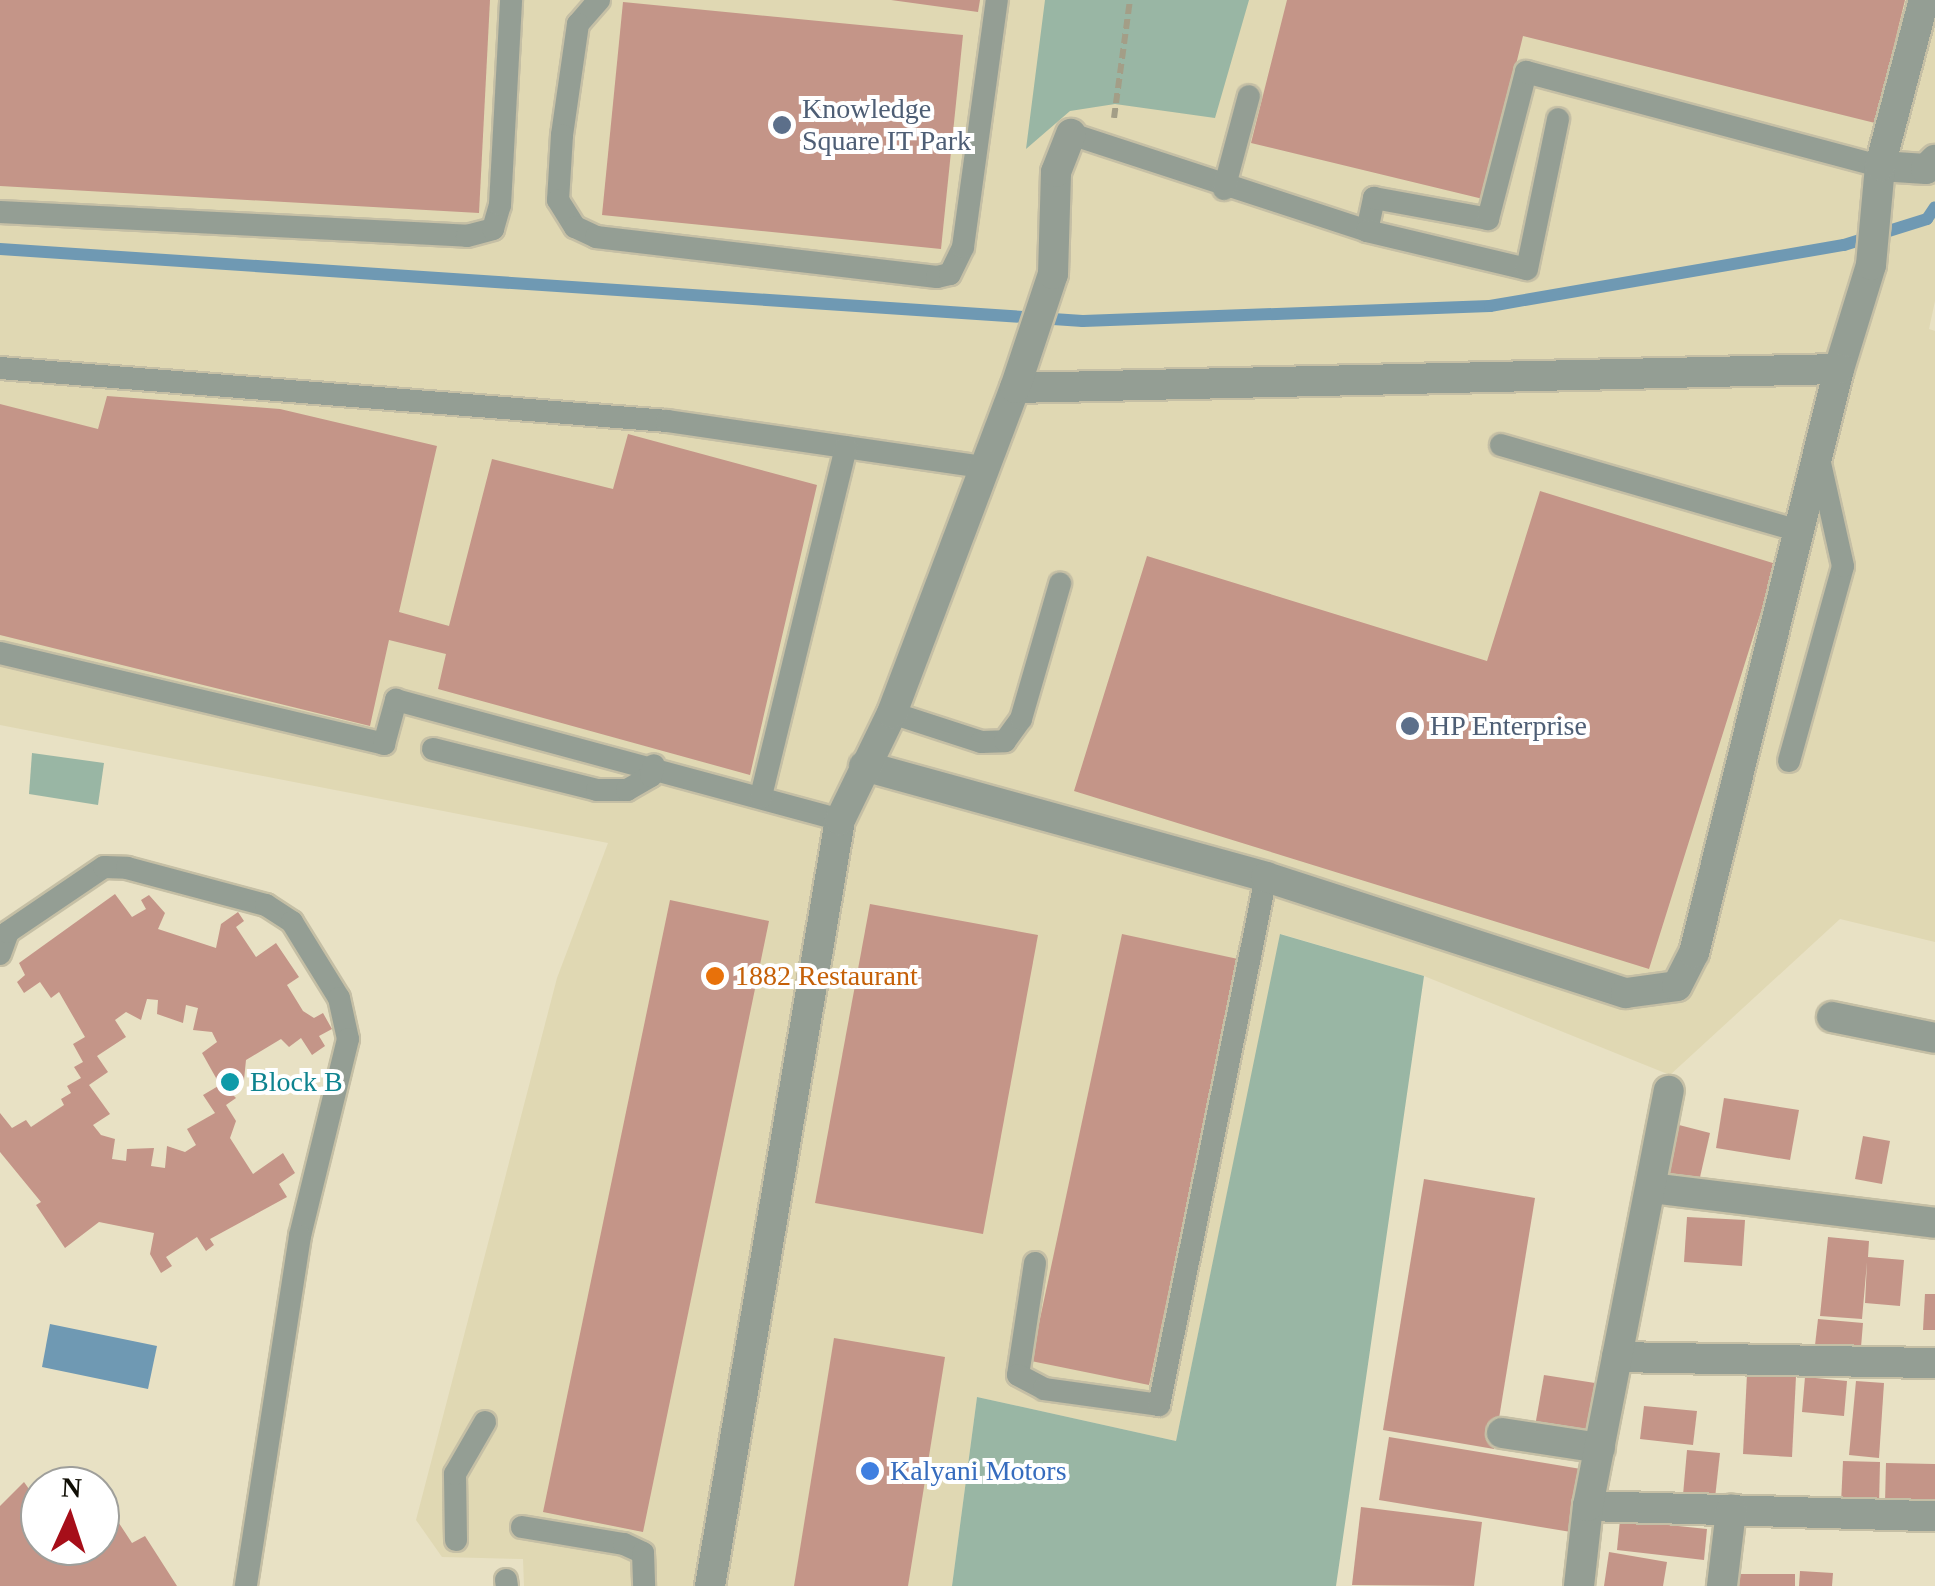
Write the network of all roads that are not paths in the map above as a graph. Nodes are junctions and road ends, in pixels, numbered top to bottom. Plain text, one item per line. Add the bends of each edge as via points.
1 (511, 0) edge
2 (599, 0) edge
3 (996, 0) edge
4 (1924, 0) edge
5 (1249, 96) dead end
6 (1558, 119) dead end
7 (1070, 134) joint
8 (1935, 160) edge
9 (1880, 166) junction
10 (1224, 189) junction
11 (0, 212) edge
12 (1368, 231) junction
13 (0, 368) edge
14 (1839, 370) junction
15 (1015, 388) junction
16 (1501, 445) dead end
17 (846, 447) junction
18 (1818, 456) junction
19 (982, 467) junction
20 (1800, 531) junction
21 (1060, 584) dead end
22 (0, 653) edge
23 (892, 713) junction
24 (432, 749) dead end
25 (1789, 761) dead end
26 (654, 765) junction
27 (864, 766) junction
28 (761, 796) junction
29 (840, 820) junction
30 (1266, 877) junction
31 (0, 954) edge
32 (1832, 1017) dead end
33 (1935, 1038) edge
34 (1670, 1091) dead end
35 (1651, 1188) junction
36 (1935, 1224) edge
37 (1035, 1263) dead end
38 (1618, 1357) junction
39 (1935, 1364) edge
40 (485, 1422) dead end
41 (1502, 1433) dead end
42 (1600, 1448) junction
43 (1588, 1506) junction
44 (1731, 1510) junction
45 (1935, 1516) edge
46 (522, 1527) dead end
47 (456, 1540) dead end
48 (246, 1586) edge
49 (644, 1586) edge
50 (710, 1586) edge
51 (1579, 1586) edge
52 (1722, 1586) edge

1 - 11 lane via 500,204 493,228 467,236
2 - 3 lane via 578,24 562,135 558,200 575,227 596,236 937,277 950,274 963,246
4 - 9 street
5 - 10 lane
6 - 12 lane via 1527,269
7 - 10 lane
7 - 15 street via 1056,172 1053,274
8 - 9 street via 1926,170
9 - 12 lane via 1526,72 1488,219 1374,198
9 - 14 street via 1871,265
10 - 12 lane
13 - 17 lane via 667,420
14 - 15 street
14 - 18 street
15 - 19 street
16 - 20 lane
17 - 19 lane
17 - 28 lane
18 - 20 street
18 - 25 lane via 1843,566
19 - 23 street
20 - 30 street via 1694,953 1677,986 1626,993
21 - 23 lane via 1020,718 1005,741 981,742
22 - 26 lane via 384,744 396,700
23 - 27 street
24 - 26 lane via 597,790 627,790 651,776
26 - 28 lane
27 - 29 street
27 - 30 street
28 - 29 lane
29 - 50 street
30 - 37 lane via 1159,1405 1044,1390 1018,1375
31 - 48 lane via 8,932 104,867 127,868 266,905 292,922 339,998 348,1038 300,1236
32 - 33 street
34 - 35 street
35 - 36 street
35 - 38 street
38 - 39 street
38 - 42 street
40 - 47 lane via 455,1474
41 - 42 street
42 - 43 street
43 - 44 street
43 - 51 street
44 - 45 street
44 - 52 street
46 - 49 lane via 643,1553

